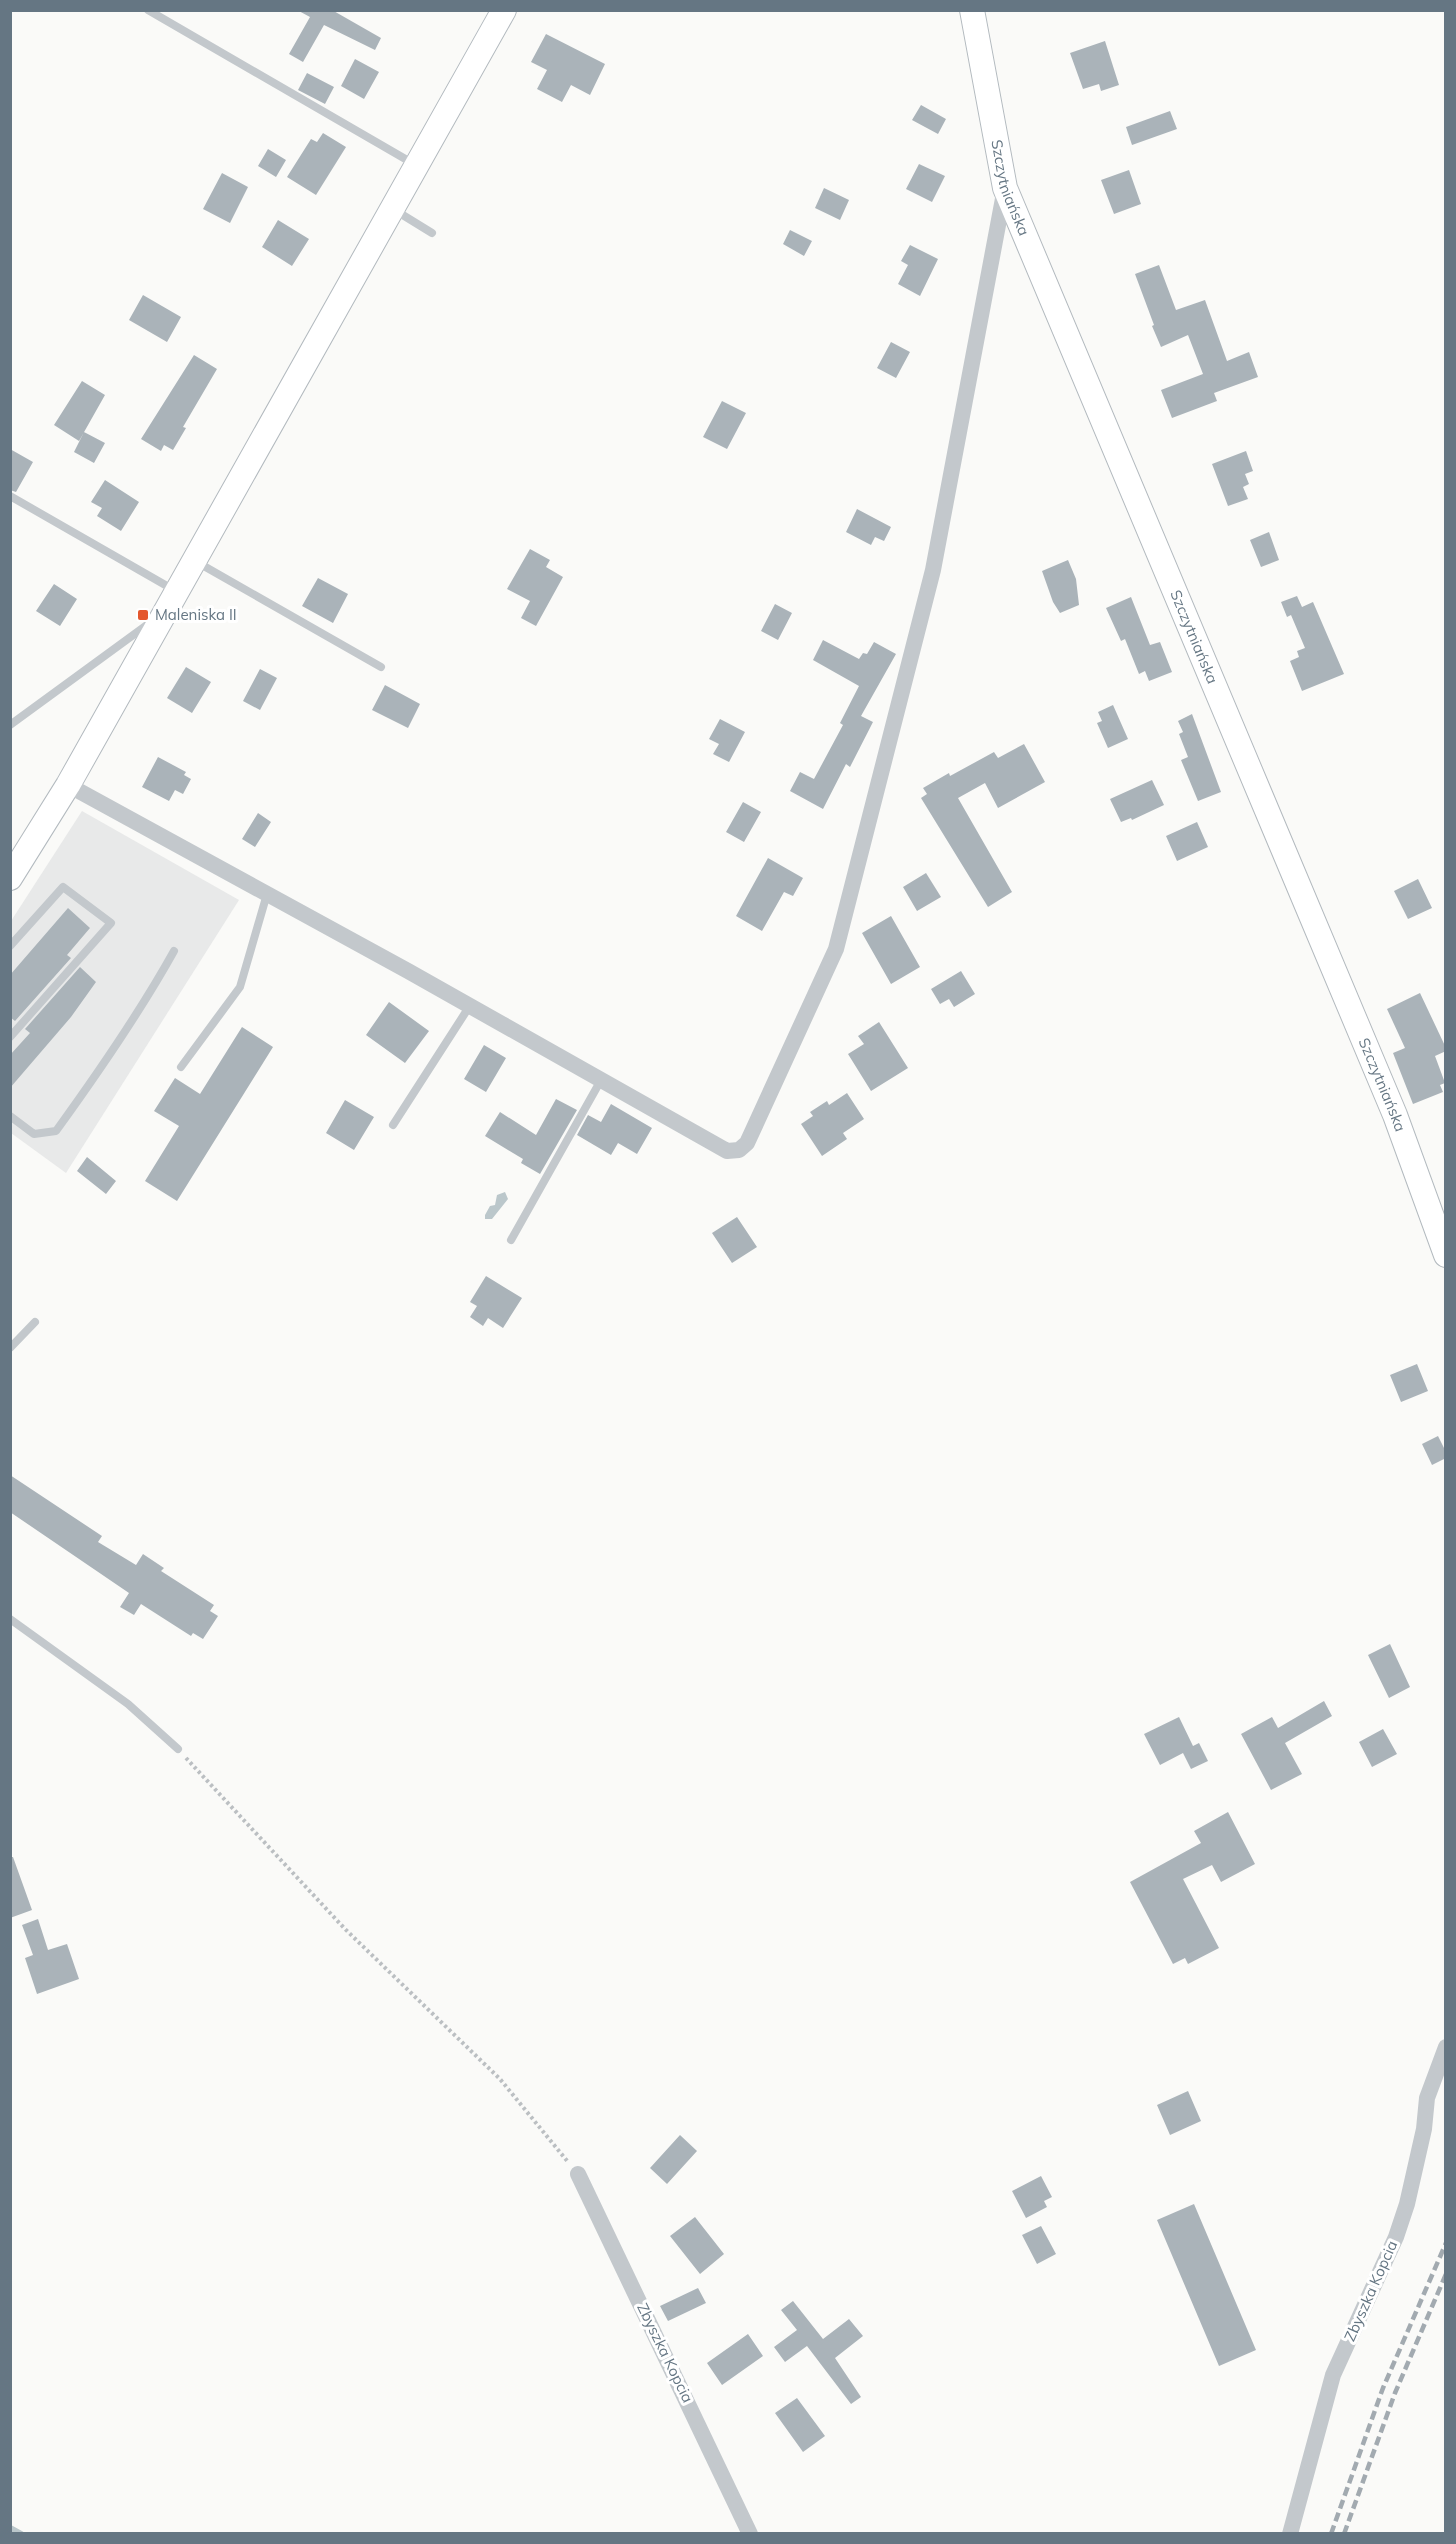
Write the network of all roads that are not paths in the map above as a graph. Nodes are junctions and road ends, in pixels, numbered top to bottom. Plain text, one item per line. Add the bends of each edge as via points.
1 (148, 10) edge
2 (504, 10) edge
3 (972, 10) edge
4 (417, 166) junction
5 (1005, 188) junction
6 (392, 209) junction
7 (432, 233) dead end
8 (10, 496) edge
9 (194, 561) junction
10 (171, 602) junction
11 (381, 667) dead end
12 (10, 724) edge
13 (68, 785) junction
14 (10, 878) edge
15 (267, 894) junction
16 (10, 946) edge
17 (174, 951) dead end
18 (470, 1007) junction
19 (10, 1037) edge
20 (181, 1067) dead end
21 (601, 1080) junction
22 (10, 1116) edge
23 (393, 1125) dead end
24 (511, 1240) dead end
25 (1446, 1255) edge
26 (35, 1322) dead end
27 (10, 1348) edge
28 (10, 1619) edge
29 (178, 1749) road end
30 (1446, 2047) edge
31 (578, 2174) road end
32 (750, 2534) edge
33 (1290, 2534) edge

1 - 4 lane
2 - 4 street
3 - 5 street, Szczytniańska
4 - 6 street
5 - 21 street via 933,570 836,949 747,1143 739,1150 727,1151
5 - 25 street, Szczytniańska via 1395,1115
6 - 7 lane
6 - 9 street
8 - 10 lane
9 - 10 street
9 - 11 lane
10 - 12 lane
10 - 13 street
13 - 14 street
13 - 15 street
15 - 18 street
15 - 20 lane via 240,987
16 - 19 lane via 63,886 111,923
17 - 22 lane via 96,1077 56,1131 34,1134
18 - 21 street
18 - 23 lane
21 - 24 lane
26 - 27 lane
28 - 29 lane via 128,1704
30 - 33 street, Zbyszka Kopcia via 1427,2098 1407,2204 1396,2237 1333,2375
31 - 32 street, Zbyszka Kopcia

